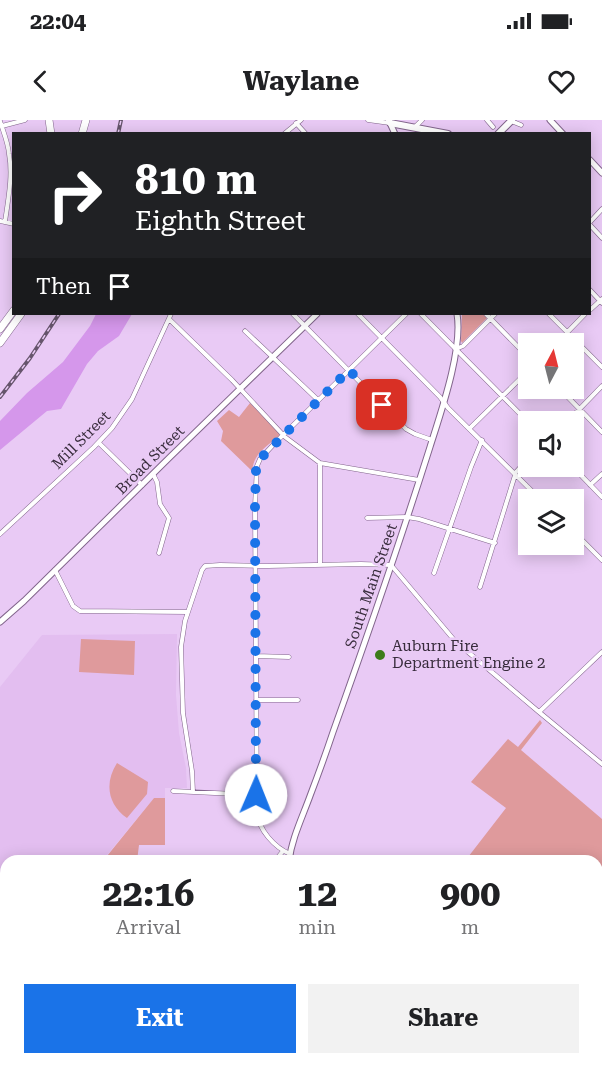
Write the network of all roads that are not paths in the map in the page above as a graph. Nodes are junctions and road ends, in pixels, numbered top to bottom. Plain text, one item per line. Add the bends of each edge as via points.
1 (25, 120) edge
2 (368, 120) edge
3 (422, 120) edge
4 (487, 120) edge
5 (512, 120) edge
6 (550, 120) edge
7 (0, 121) edge
8 (298, 122) edge
9 (390, 122) edge
10 (521, 125) dead end
11 (1, 127) edge
12 (415, 127) junction
13 (493, 127) dead end
14 (286, 132) edge
15 (438, 132) edge
16 (500, 132) edge
17 (561, 132) edge
18 (591, 161) edge
19 (602, 173) edge
20 (602, 209) edge
21 (2, 222) edge
22 (591, 223) edge
23 (591, 225) edge
24 (602, 238) edge
25 (12, 313) edge
26 (20, 315) edge
27 (171, 315) edge
28 (294, 315) edge
29 (316, 315) edge
30 (359, 315) edge
31 (405, 315) edge
32 (422, 315) edge
33 (457, 315) edge
34 (487, 315) edge
35 (494, 315) edge
36 (550, 315) edge
37 (584, 315) edge
38 (490, 318) junction
39 (169, 319) junction
40 (305, 325) junction
41 (0, 329) edge
42 (245, 331) dead end
43 (567, 332) junction
44 (382, 338) junction
45 (0, 343) edge
46 (518, 347) edge
47 (456, 349) junction
48 (272, 357) junction
49 (602, 367) edge
50 (349, 370) junction
51 (518, 380) edge
52 (602, 386) edge
53 (241, 389) junction
54 (502, 395) junction
55 (569, 399) edge
56 (318, 400) junction
57 (443, 402) junction
58 (579, 409) junction
59 (518, 412) edge
60 (470, 428) junction
61 (602, 432) edge
62 (283, 435) junction
63 (432, 440) junction
64 (482, 440) junction
65 (99, 442) junction
66 (320, 463) junction
67 (518, 470) edge
68 (153, 474) junction
69 (602, 474) edge
70 (516, 475) junction
71 (582, 477) edge
72 (419, 480) junction
73 (142, 485) junction
74 (590, 485) junction
75 (530, 489) edge
76 (602, 497) edge
77 (407, 517) junction
78 (367, 518) dead end
79 (449, 529) junction
80 (0, 534) edge
81 (584, 542) edge
82 (495, 543) junction
83 (159, 553) dead end
84 (602, 560) edge
85 (320, 565) junction
86 (391, 565) junction
87 (256, 566) junction
88 (55, 570) junction
89 (435, 573) dead end
90 (480, 587) dead end
91 (188, 612) junction
92 (0, 622) edge
93 (602, 652) edge
94 (256, 656) junction
95 (289, 657) dead end
96 (256, 700) junction
97 (298, 700) dead end
98 (539, 712) junction
99 (602, 764) edge
100 (173, 791) dead end
101 (193, 792) junction
102 (256, 795) junction
103 (283, 851) junction
104 (290, 854) joint
105 (280, 855) edge

1 - 11 street
2 - 9 street
3 - 12 street
4 - 13 street
5 - 10 street
5 - 16 main road
6 - 17 street
7 - 11 street
8 - 14 street
9 - 12 main road
11 - 21 street via 10,165
12 - 15 main road
18 - 19 street
20 - 22 street
23 - 24 street
25 - 41 highway
26 - 45 highway
27 - 39 street, Mill Street
28 - 40 street
29 - 40 street, Broad Street
30 - 44 street
31 - 44 street
32 - 47 street
33 - 47 street, South Main Street
34 - 38 street
35 - 38 street
36 - 43 street
37 - 43 street
38 - 46 street
38 - 47 street
39 - 53 street
39 - 65 street, Mill Street via 132,399
40 - 48 street, Broad Street
40 - 50 street
42 - 48 street
43 - 49 street
44 - 50 street
44 - 57 street
47 - 54 street
47 - 57 street, South Main Street
48 - 53 street, Broad Street
48 - 56 street
50 - 56 street
50 - 63 street via 406,429
51 - 54 street
52 - 58 street
53 - 62 street
53 - 68 street, Broad Street
54 - 59 street
54 - 60 street
55 - 58 street
56 - 62 street
57 - 60 street
57 - 63 street, South Main Street
58 - 61 street
60 - 64 street
62 - 66 street
62 - 87 street via 260,459 256,471
63 - 72 street, South Main Street
64 - 70 street
64 - 79 street
65 - 73 street
65 - 80 street, Mill Street
66 - 72 street
66 - 85 street
67 - 70 street
68 - 73 street, Broad Street
68 - 83 street via 160,504 169,518
69 - 74 street
70 - 75 street
70 - 82 street
71 - 74 street
72 - 77 street, South Main Street
73 - 88 street, Broad Street
74 - 76 street
77 - 78 street
77 - 79 street
77 - 86 street, South Main Street
79 - 82 street
79 - 89 street
81 - 84 street
82 - 90 street
85 - 86 street
85 - 87 street
86 - 98 street via 455,641
86 - 104 street, South Main Street
87 - 91 street via 205,566
87 - 94 street
88 - 91 street via 80,611
88 - 92 street, Broad Street
91 - 101 street via 181,639 181,665
93 - 98 street
94 - 95 street
94 - 96 street
96 - 97 street
96 - 102 street
98 - 99 street
100 - 101 street
101 - 102 street
102 - 103 street via 259,824
103 - 104 street
103 - 105 street

